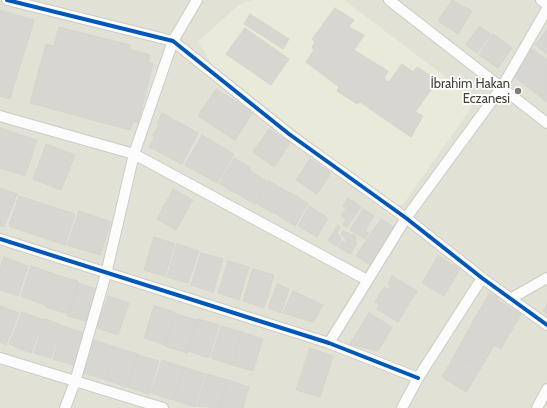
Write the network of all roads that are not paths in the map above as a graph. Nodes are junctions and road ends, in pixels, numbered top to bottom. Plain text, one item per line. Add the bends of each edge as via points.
1 (7, 0) edge
2 (198, 0) edge
3 (389, 0) edge
4 (541, 0) edge
5 (547, 5) edge
6 (547, 9) edge
7 (173, 41) junction
8 (502, 87) junction
9 (0, 116) edge
10 (547, 123) edge
11 (134, 154) junction
12 (406, 218) junction
13 (0, 239) edge
14 (106, 274) junction
15 (482, 278) junction
16 (547, 278) edge
17 (367, 280) junction
18 (510, 299) junction
19 (547, 325) edge
20 (329, 343) junction
21 (0, 358) edge
22 (418, 378) junction
23 (75, 382) junction
24 (547, 389) edge
25 (65, 408) edge
26 (164, 408) edge
27 (402, 408) edge
28 (537, 408) edge

1 - 7 street
2 - 7 street
3 - 8 street
4 - 5 street
6 - 8 street
7 - 11 street
7 - 12 street via 289,134
8 - 10 street
8 - 12 street
9 - 11 street
11 - 14 street
11 - 17 street
12 - 15 street
12 - 17 street
13 - 14 street
14 - 20 street
14 - 23 street
15 - 18 street
15 - 22 street
16 - 18 street
17 - 20 street
18 - 19 street
20 - 22 street
21 - 23 street
22 - 27 street
23 - 25 street
23 - 26 street
24 - 28 street

